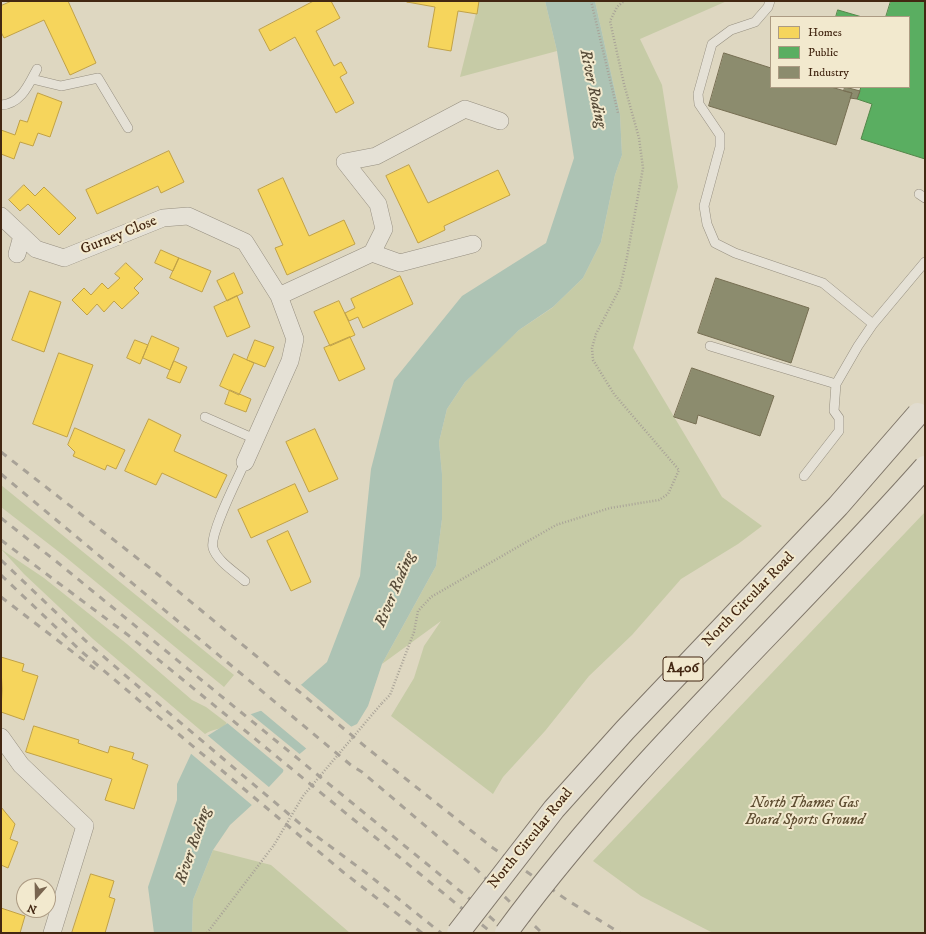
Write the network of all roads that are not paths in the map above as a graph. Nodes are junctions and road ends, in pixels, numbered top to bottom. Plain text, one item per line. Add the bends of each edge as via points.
1 (770, 1) edge
2 (37, 68) dead end
3 (32, 79) junction
4 (1, 105) edge
5 (500, 121) dead end
6 (128, 128) dead end
7 (1, 216) edge
8 (22, 236) junction
9 (473, 244) dead end
10 (17, 254) dead end
11 (372, 254) junction
12 (925, 262) edge
13 (279, 296) junction
14 (873, 324) junction
15 (710, 346) dead end
16 (836, 384) junction
17 (918, 414) dead end
18 (206, 417) dead end
19 (255, 439) junction
20 (245, 462) joint
21 (925, 467) edge
22 (804, 476) dead end
23 (245, 581) dead end
24 (1, 737) edge
25 (52, 933) edge
26 (458, 933) edge
27 (506, 933) edge

1 - 14 lane via 755,22 731,30 712,44 698,94 699,104 720,134 720,147 704,206 706,224 715,243 735,253 822,283
2 - 3 lane
3 - 4 lane via 17,99
3 - 6 lane via 61,86 98,78
5 - 11 street via 465,109 376,156 345,162 378,204 384,229
7 - 8 street, Gurney Close
8 - 10 street
8 - 13 street, Gurney Close via 36,249 64,258 163,218 188,216 245,242
9 - 11 street via 400,263
11 - 13 street
12 - 14 lane
13 - 19 street, Gurney Close via 295,339 290,361
14 - 16 lane
15 - 16 lane
16 - 22 lane via 834,411 839,418 839,431
17 - 26 highway, North Circular Road / A406, bridge via 838,506 625,730 554,809
18 - 19 lane
19 - 20 street, Gurney Close
20 - 23 lane via 220,518 213,544 221,560
21 - 27 highway, A406, bridge via 868,532 653,755
24 - 25 street via 22,764 85,826

